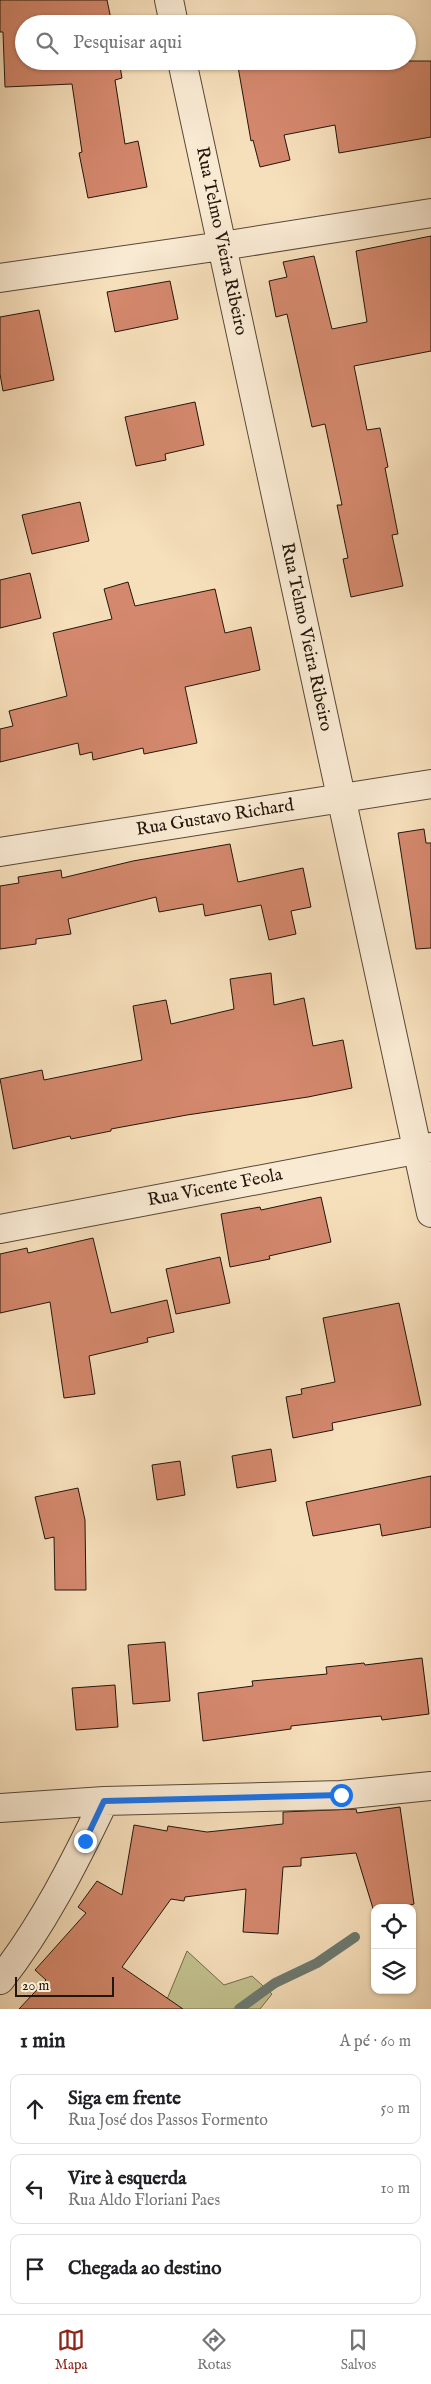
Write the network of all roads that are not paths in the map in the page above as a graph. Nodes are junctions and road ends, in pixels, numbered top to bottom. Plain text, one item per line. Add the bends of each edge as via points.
1 (169, 0) edge
2 (172, 15) edge
3 (184, 70) edge
4 (431, 213) edge
5 (222, 246) junction
6 (0, 278) edge
7 (431, 784) edge
8 (341, 798) junction
9 (0, 852) edge
10 (424, 1148) edge
11 (431, 1213) edge
12 (0, 1229) edge
13 (431, 1786) edge
14 (104, 1801) junction
15 (0, 1808) edge
16 (0, 1980) edge

1 - 2 street
3 - 5 street, Rua Telmo Vieira Ribeiro
4 - 5 street
5 - 6 street
5 - 8 street, Rua Telmo Vieira Ribeiro
7 - 8 street, Rua Gustavo Richard
8 - 9 street, Rua Gustavo Richard
8 - 10 street, Rua Telmo Vieira Ribeiro
10 - 11 street, Rua Telmo Vieira Ribeiro
10 - 12 street, Rua Vicente Feola
13 - 14 street via 341,1795
14 - 15 street
14 - 16 street via 48,1908

